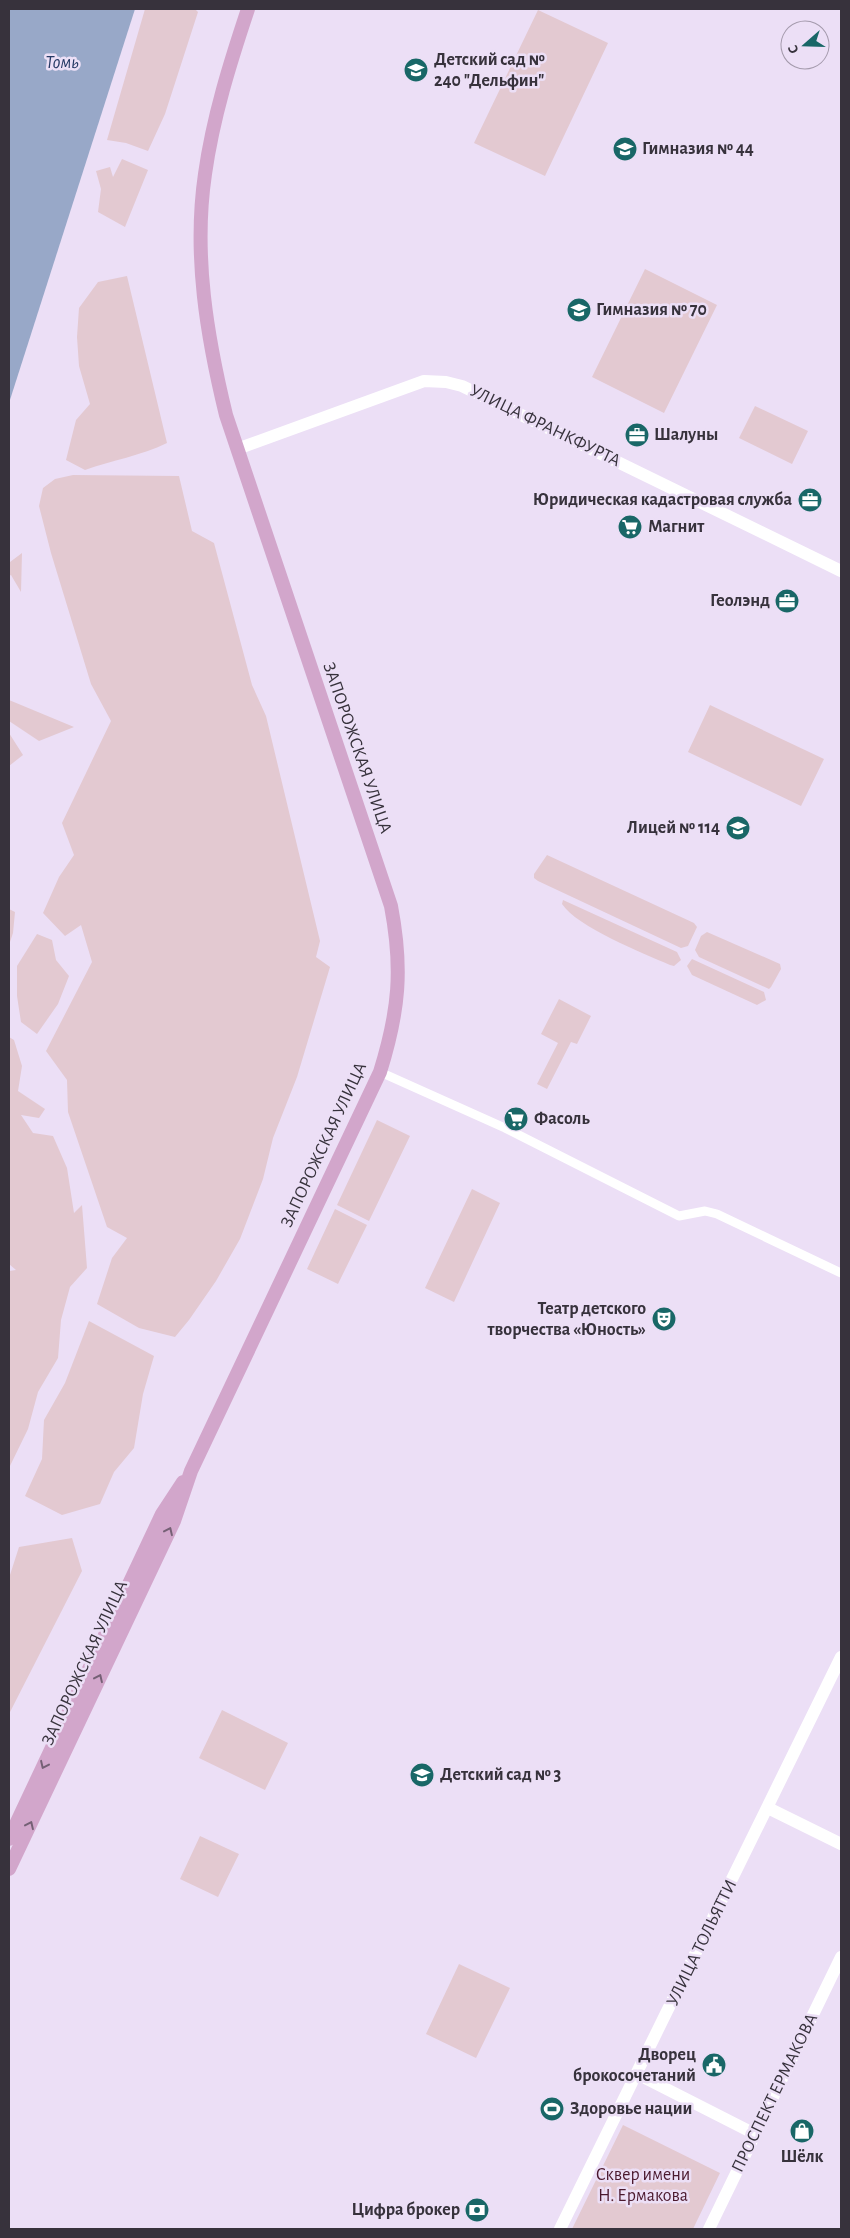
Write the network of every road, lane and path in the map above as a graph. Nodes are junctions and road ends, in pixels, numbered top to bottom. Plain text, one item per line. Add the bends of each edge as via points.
1 (248, 9) edge
2 (237, 449) junction
3 (841, 571) edge
4 (380, 1072) junction
5 (841, 1273) edge
6 (191, 1471) junction
7 (841, 1656) edge
8 (768, 1808) junction
9 (9, 1839) edge
10 (841, 1844) edge
11 (9, 1869) edge
12 (841, 1957) edge
13 (637, 2074) junction
14 (755, 2134) junction
15 (560, 2229) edge
16 (709, 2229) edge

1 - 2 main road, ЗАПОРОЖСКАЯ УЛИЦА via 213,127 204,176 201,238 204,305 215,370
2 - 3 street, УЛИЦА ФРАНКФУРТА via 424,381 446,382 470,390
2 - 4 main road, ЗАПОРОЖСКАЯ УЛИЦА via 390,906 398,941 399,981 393,1025
4 - 5 street via 504,1128 679,1216 705,1211 717,1214
4 - 6 main road, ЗАПОРОЖСКАЯ УЛИЦА
6 -> 9 main road, ЗАПОРОЖСКАЯ УЛИЦА via 162,1514
11 -> 6 main road, ЗАПОРОЖСКАЯ УЛИЦА via 174,1521
7 - 8 street, УЛИЦА ТОЛЬЯТТИ
8 - 10 street
8 - 13 street, УЛИЦА ТОЛЬЯТТИ
12 - 14 street, ПРОСПЕКТ ЕРМАКОВА
13 - 14 street
13 - 15 street, УЛИЦА ТОЛЬЯТТИ
14 - 16 street, ПРОСПЕКТ ЕРМАКОВА

